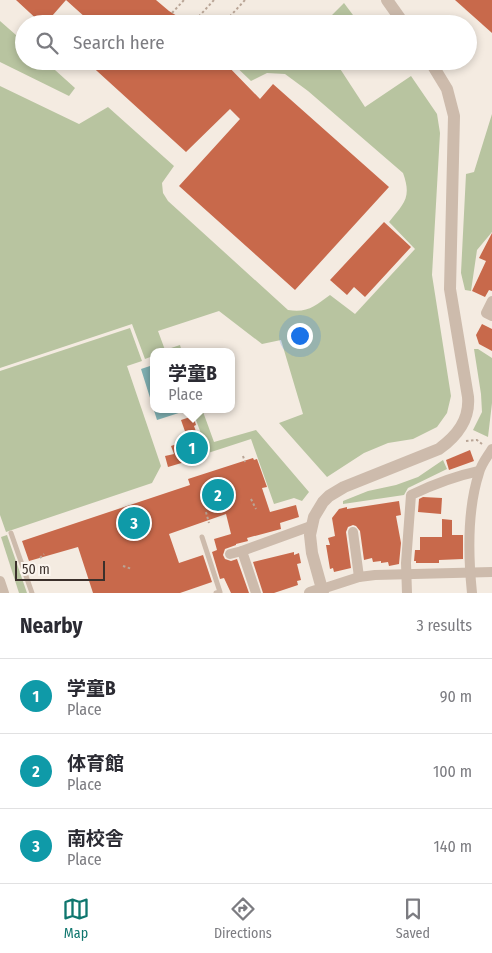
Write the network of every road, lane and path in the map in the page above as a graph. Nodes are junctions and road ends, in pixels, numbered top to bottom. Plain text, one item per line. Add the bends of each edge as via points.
1 (184, 0) edge
2 (214, 0) edge
3 (245, 0) edge
4 (387, 0) edge
5 (172, 13) dead end
6 (200, 15) edge
7 (231, 15) edge
8 (398, 15) edge
9 (435, 70) edge
10 (492, 301) edge
11 (492, 316) edge
12 (456, 435) junction
13 (492, 449) edge
14 (243, 456) dead end
15 (245, 462) dead end
16 (479, 471) junction
17 (252, 499) dead end
18 (256, 508) dead end
19 (206, 512) dead end
20 (209, 523) dead end
21 (311, 526) junction
22 (353, 532) dead end
23 (11, 533) dead end
24 (202, 537) dead end
25 (242, 551) junction
26 (44, 554) dead end
27 (230, 554) dead end
28 (40, 558) dead end
29 (123, 566) dead end
30 (132, 569) dead end
31 (492, 572) edge
32 (470, 573) junction
33 (406, 575) junction
34 (359, 577) junction
35 (0, 581) edge
36 (323, 591) edge
37 (4, 593) edge
38 (32, 593) edge
39 (216, 593) edge
40 (256, 593) edge
41 (310, 593) edge
42 (407, 593) edge
43 (472, 593) edge

1 - 5 path
2 - 6 path
3 - 7 path
4 - 8 street
9 - 12 street via 447,89 455,123 450,289 469,403 466,418
10 - 11 street via 486,313
12 - 13 path via 467,441 477,440
12 - 21 street via 439,449 336,491 318,509
13 - 16 street
14 - 15 path
16 - 32 street via 471,517
16 - 33 street via 434,483 411,495
17 - 18 path
19 - 20 path
21 - 25 street
21 - 36 street via 310,544
22 - 34 street
23 - 38 lane
24 - 39 lane via 220,592
25 - 27 street
25 - 40 street
26 - 28 path
29 - 30 path
31 - 32 street
32 - 33 street
32 - 43 street
33 - 34 street
33 - 42 street
34 - 36 street
35 - 37 street
36 - 41 street

